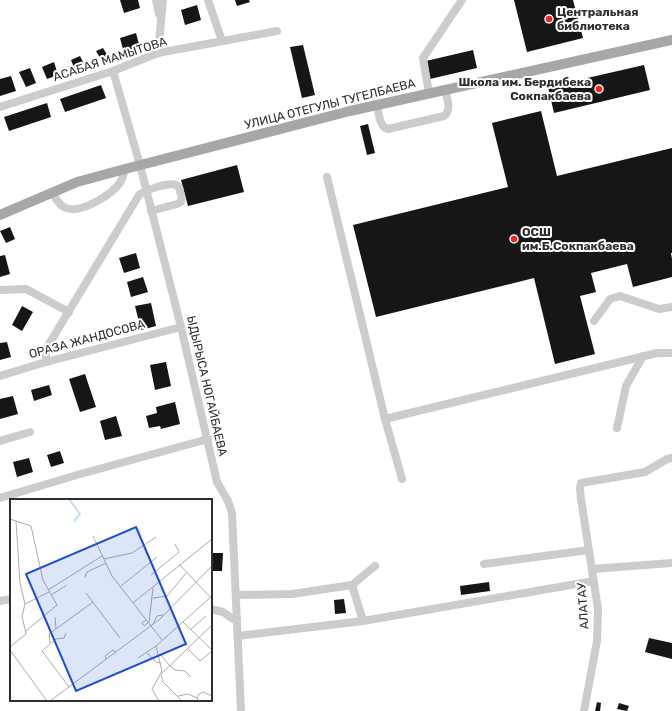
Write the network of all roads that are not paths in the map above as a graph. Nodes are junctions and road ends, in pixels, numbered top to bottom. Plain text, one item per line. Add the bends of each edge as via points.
1 (156, 0) edge
2 (163, 0) edge
3 (208, 0) edge
4 (462, 0) edge
5 (161, 21) junction
6 (277, 31) dead end
7 (672, 40) edge
8 (222, 41) junction
9 (158, 53) junction
10 (113, 71) junction
11 (445, 90) junction
12 (430, 93) junction
13 (377, 105) junction
14 (0, 107) edge
15 (140, 165) junction
16 (125, 169) junction
17 (327, 177) dead end
18 (146, 190) junction
19 (52, 192) junction
20 (151, 211) junction
21 (0, 215) edge
22 (0, 290) edge
23 (672, 307) edge
24 (69, 312) junction
25 (594, 321) dead end
26 (181, 327) junction
27 (672, 353) edge
28 (643, 356) junction
29 (46, 362) junction
30 (0, 376) edge
31 (385, 419) junction
32 (617, 428) dead end
33 (30, 432) dead end
34 (208, 439) junction
35 (0, 441) edge
36 (672, 458) edge
37 (402, 479) dead end
38 (0, 498) edge
39 (589, 550) junction
40 (672, 563) edge
41 (484, 564) dead end
42 (375, 566) dead end
43 (592, 569) junction
44 (594, 581) junction
45 (352, 585) junction
46 (236, 595) junction
47 (10, 599) edge
48 (0, 601) edge
49 (212, 610) edge
50 (237, 620) junction
51 (363, 621) junction
52 (238, 636) junction
53 (241, 711) edge
54 (584, 711) edge

1 - 5 street
2 - 5 street
3 - 8 street
4 - 12 street via 424,58
5 - 9 street
6 - 8 street, АСАБАЯ МАМЫТОВА
7 - 11 main road, УЛИЦА ОТЕГУЛЫ ТУГЕЛБАЕВА
8 - 9 street, АСАБАЯ МАМЫТОВА
9 - 10 street, АСАБАЯ МАМЫТОВА
10 - 14 street, АСАБАЯ МАМЫТОВА
10 - 15 street, ЫДЫРЫСА НОГАЙБАЕВА
11 - 12 main road, УЛИЦА ОТЕГУЛЫ ТУГЕЛБАЕВА
11 - 13 street via 449,110 444,116 388,129 381,125
12 - 13 main road, УЛИЦА ОТЕГУЛЫ ТУГЕЛБАЕВА
13 - 15 main road, УЛИЦА ОТЕГУЛЫ ТУГЕЛБАЕВА
15 - 16 main road, УЛИЦА ОТЕГУЛЫ ТУГЕЛБАЕВА
15 - 18 street, ЫДЫРЫСА НОГАЙБАЕВА
16 - 19 main road, УЛИЦА ОТЕГУЛЫ ТУГЕЛБАЕВА via 77,182
16 - 19 street via 121,182 111,192 88,206 70,209 63,207
17 - 31 street
18 - 20 street, ЫДЫРЫСА НОГАЙБАЕВА
18 - 20 street via 177,185 182,199 177,204
18 - 24 street via 139,194
19 - 21 main road, УЛИЦА ОТЕГУЛЫ ТУГЕЛБАЕВА
20 - 26 street, ЫДЫРЫСА НОГАЙБАЕВА
22 - 24 street via 26,289
23 - 25 street via 659,309 620,296 610,299
24 - 29 street via 46,349
26 - 29 street, ОРАЗА ЖАНДОСОВА
26 - 34 street, ЫДЫРЫСА НОГАЙБАЕВА
27 - 28 street
28 - 31 street
28 - 32 street via 626,386
29 - 30 street, ОРАЗА ЖАНДОСОВА
31 - 37 street
33 - 35 street
34 - 38 street
34 - 46 street, ЫДЫРЫСА НОГАЙБАЕВА via 216,482 232,513
36 - 39 street, АЛАТАУ via 645,472 581,483 580,499
39 - 41 street
39 - 43 street, АЛАТАУ
40 - 43 street
42 - 45 street
43 - 44 street, АЛАТАУ
44 - 51 street
44 - 54 street, АЛАТАУ via 598,610 597,641
45 - 46 street via 292,594
45 - 51 street
46 - 50 street, ЫДЫРЫСА НОГАЙБАЕВА
47 - 48 street
49 - 50 street
50 - 52 street, ЫДЫРЫСА НОГАЙБАЕВА
51 - 52 street
52 - 53 street, ЫДЫРЫСА НОГАЙБАЕВА

